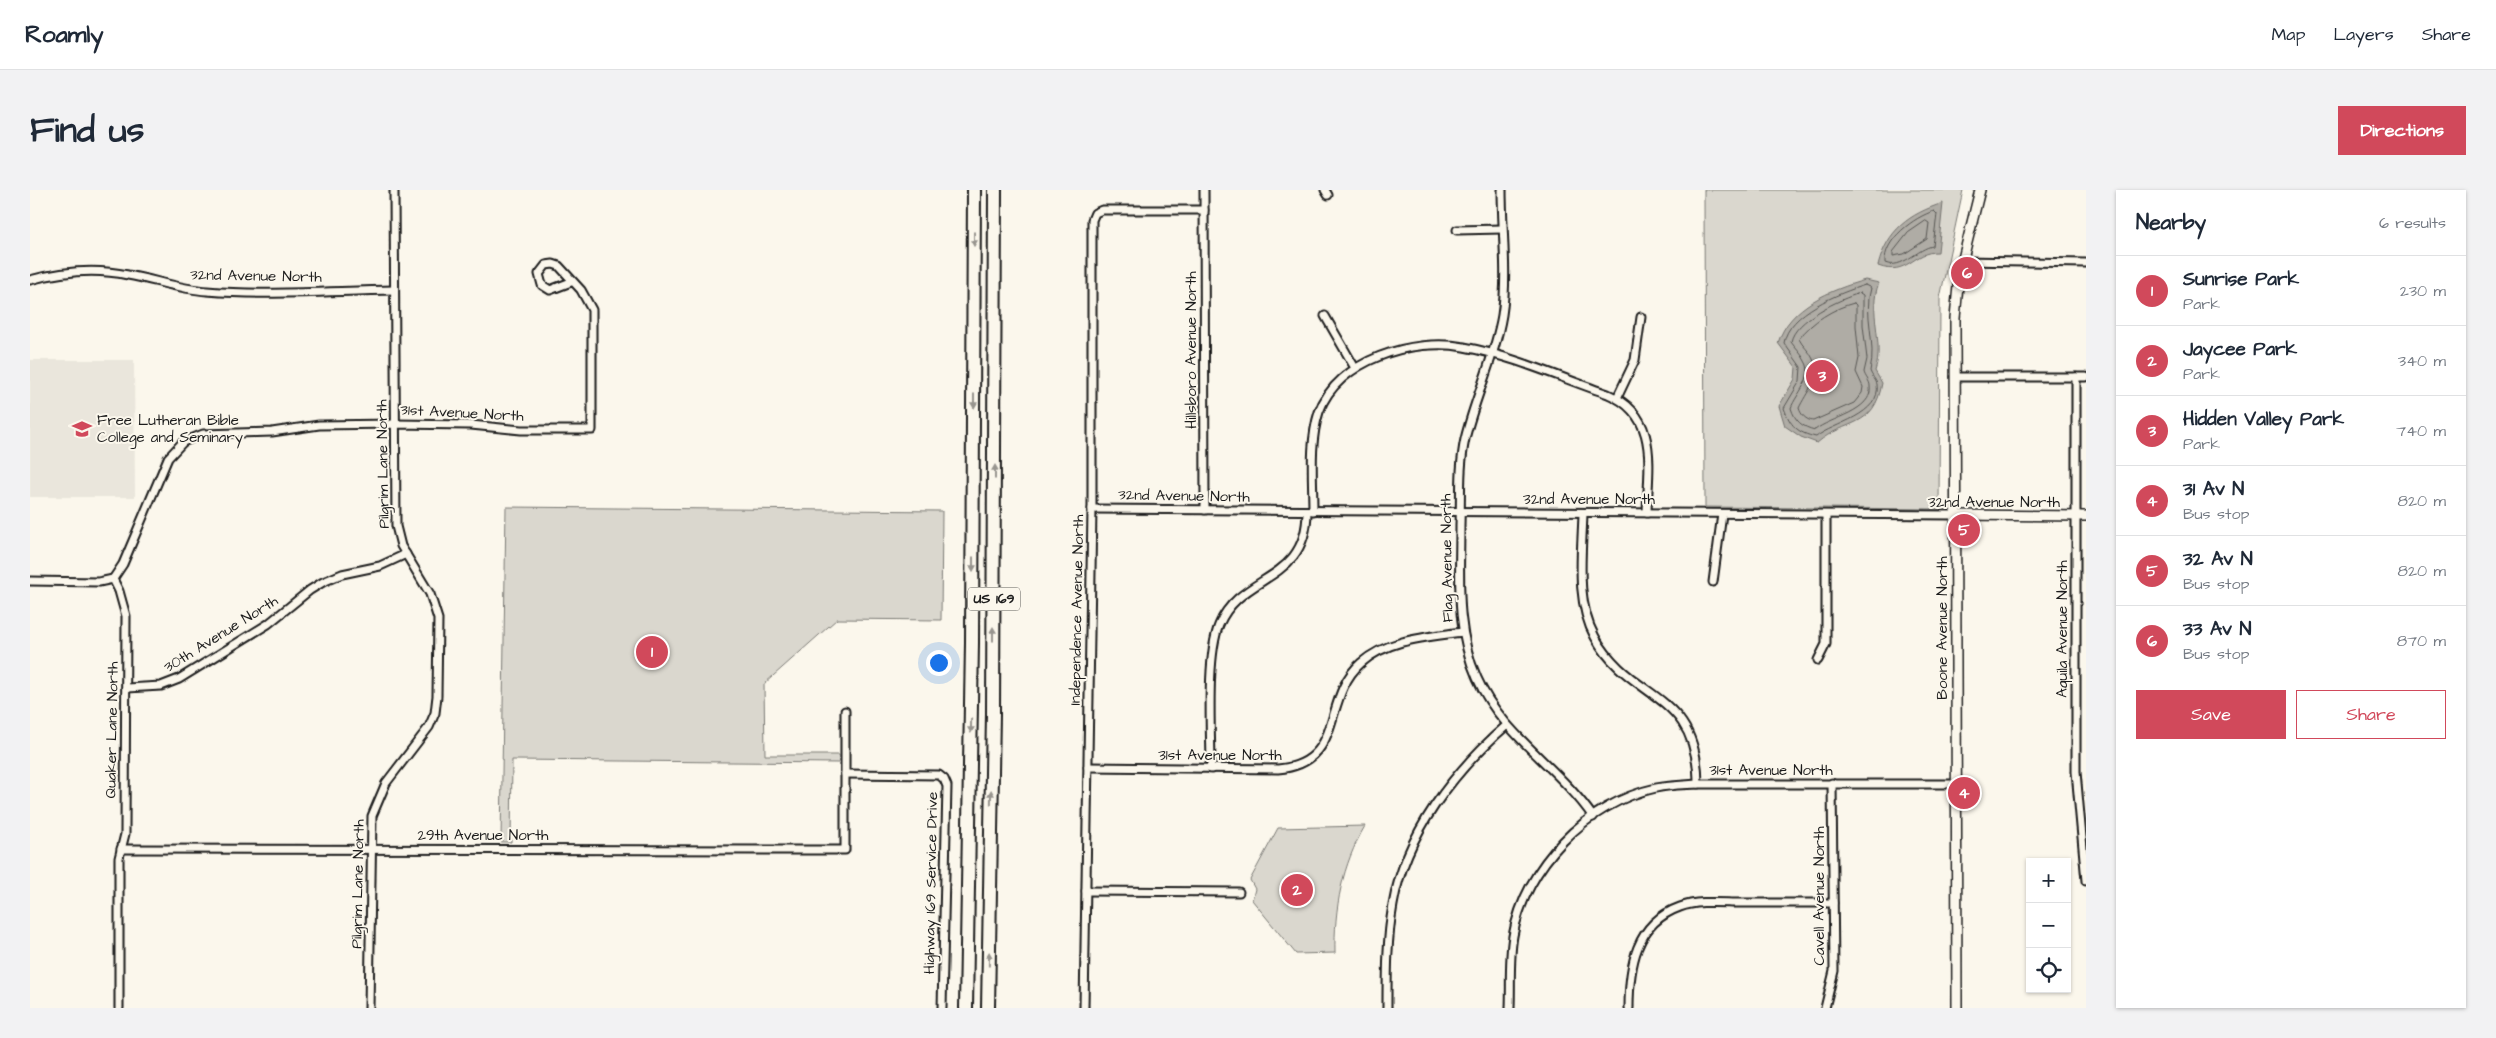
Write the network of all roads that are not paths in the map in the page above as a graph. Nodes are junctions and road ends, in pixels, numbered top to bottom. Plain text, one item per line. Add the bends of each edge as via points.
1 (394, 190) edge
2 (974, 190) edge
3 (995, 190) edge
4 (1204, 190) edge
5 (1502, 190) edge
6 (1980, 190) edge
7 (1204, 210) junction
8 (1502, 229) junction
9 (1457, 230) dead end
10 (1963, 261) junction
11 (2086, 263) edge
12 (30, 280) edge
13 (572, 282) junction
14 (394, 290) junction
15 (1325, 316) dead end
16 (1641, 316) dead end
17 (1492, 354) junction
18 (1355, 368) junction
19 (1955, 377) junction
20 (2076, 377) junction
21 (2086, 377) edge
22 (1618, 398) junction
23 (395, 424) junction
24 (1092, 509) junction
25 (1205, 510) junction
26 (1310, 511) junction
27 (1460, 512) junction
28 (1583, 513) junction
29 (1647, 513) junction
30 (1722, 514) junction
31 (1826, 515) junction
32 (1955, 515) junction
33 (2076, 516) junction
34 (2086, 516) edge
35 (406, 554) junction
36 (113, 579) junction
37 (30, 581) edge
38 (1713, 582) dead end
39 (1462, 632) junction
40 (1818, 660) dead end
41 (127, 688) junction
42 (845, 711) dead end
43 (1507, 725) junction
44 (1088, 767) junction
45 (1211, 769) junction
46 (845, 774) junction
47 (1832, 783) junction
48 (1698, 784) junction
49 (1956, 784) junction
50 (1593, 817) junction
51 (2084, 844) edge
52 (121, 849) junction
53 (371, 849) junction
54 (2086, 881) edge
55 (1086, 891) junction
56 (1239, 892) dead end
57 (1833, 903) junction
58 (966, 969) junction
59 (119, 1008) edge
60 (369, 1008) edge
61 (942, 1008) edge
62 (958, 1008) edge
63 (966, 1008) edge
64 (988, 1008) edge
65 (1084, 1008) edge
66 (1387, 1008) edge
67 (1510, 1008) edge
68 (1628, 1008) edge
69 (1825, 1008) edge
70 (1957, 1008) edge

1 - 14 street, Pilgrim Lane North
2 -> 58 highway, US 169 via 972,643
64 -> 3 highway, US 169
4 - 7 street, Hillsboro Avenue North
5 - 8 street, Flag Avenue North
6 - 10 street, Boone Avenue North
7 - 24 street, Independence Avenue North via 1094,213
7 - 25 street, Hillsboro Avenue North
8 - 9 street
8 - 17 street, Flag Avenue North via 1503,299
10 - 11 street
10 - 19 street, Boone Avenue North via 1956,297
12 - 14 street, 32nd Avenue North via 77,271 103,271 175,287 220,292
13 - 13 street via 559,266 553,264 543,267 539,274 542,286 550,290
13 - 23 street, 31st Avenue North via 581,290 592,310 592,430
14 - 23 street, Pilgrim Lane North
15 - 18 street
16 - 22 street via 1635,360
17 - 18 street via 1464,347 1430,345 1383,356
17 - 22 street
17 - 27 street, Flag Avenue North via 1466,438 1460,480
18 - 26 street via 1337,383 1320,410 1314,442
19 - 20 street
19 - 32 street, Boone Avenue North
20 - 21 street
20 - 33 street, Aquila Avenue North
22 - 29 street via 1633,409 1646,434
23 - 35 street, Pilgrim Lane North via 396,526
23 - 36 street, 31st Avenue North via 319,425 272,432 203,434 183,442 164,465 123,564
24 - 25 street, 32nd Avenue North
24 - 44 street, Independence Avenue North
25 - 26 street, 32nd Avenue North
26 - 27 street, 32nd Avenue North
26 - 45 street via 1306,536 1293,558 1235,602 1219,626 1212,657
27 - 28 street, 32nd Avenue North
27 - 39 street, Flag Avenue North
28 - 29 street, 32nd Avenue North
28 - 48 street via 1584,602 1594,636 1615,664 1674,710 1684,723 1695,751
29 - 30 street, 32nd Avenue North
30 - 31 street, 32nd Avenue North
30 - 38 street
31 - 32 street, 32nd Avenue North
31 - 40 street via 1826,644
32 - 33 street, 32nd Avenue North
32 - 49 street, Boone Avenue North
33 - 34 street, 32nd Avenue North
33 - 51 street, Aquila Avenue North via 2076,772
35 - 41 street, 30th Avenue North via 380,566 342,574 323,582 268,624 179,679 161,686
35 - 53 street, Pilgrim Lane North via 430,594 438,619 435,714 429,727 392,772 380,793 372,816
36 - 37 street via 100,582
36 - 41 street, Quaker Lane North via 126,616
39 - 43 street, Flag Avenue North via 1477,678
39 - 45 street, 31st Avenue North via 1393,644 1361,662 1342,689 1322,746 1303,764 1278,770
41 - 52 street, Quaker Lane North via 125,834
42 - 46 street
43 - 50 street, Flag Avenue North via 1571,788
43 - 66 street via 1451,781 1416,840 1394,903 1387,970
44 - 45 street, 31st Avenue North
44 - 55 street, Independence Avenue North
46 - 53 street, 29th Avenue North via 845,850
46 - 61 street, Highway 169 Service Drive via 939,774 947,786
47 - 48 street, 31st Avenue North
47 - 49 street, 31st Avenue North
47 - 57 street, Cavell Avenue North
48 - 50 street, 31st Avenue North via 1655,788
49 - 70 street, Boone Avenue North
50 - 67 street via 1554,852 1538,871 1528,892 1513,936
51 - 54 street, Aquila Avenue North
52 - 53 street, 29th Avenue North
52 - 59 street, Quaker Lane North
53 - 60 street, Pilgrim Lane North
55 - 56 street
55 - 65 street, Independence Avenue North
57 - 68 street via 1707,903 1680,907 1666,914 1653,924 1634,952
57 - 69 street, Cavell Avenue North via 1834,971
58 - 62 highway
58 - 63 highway, US 169

